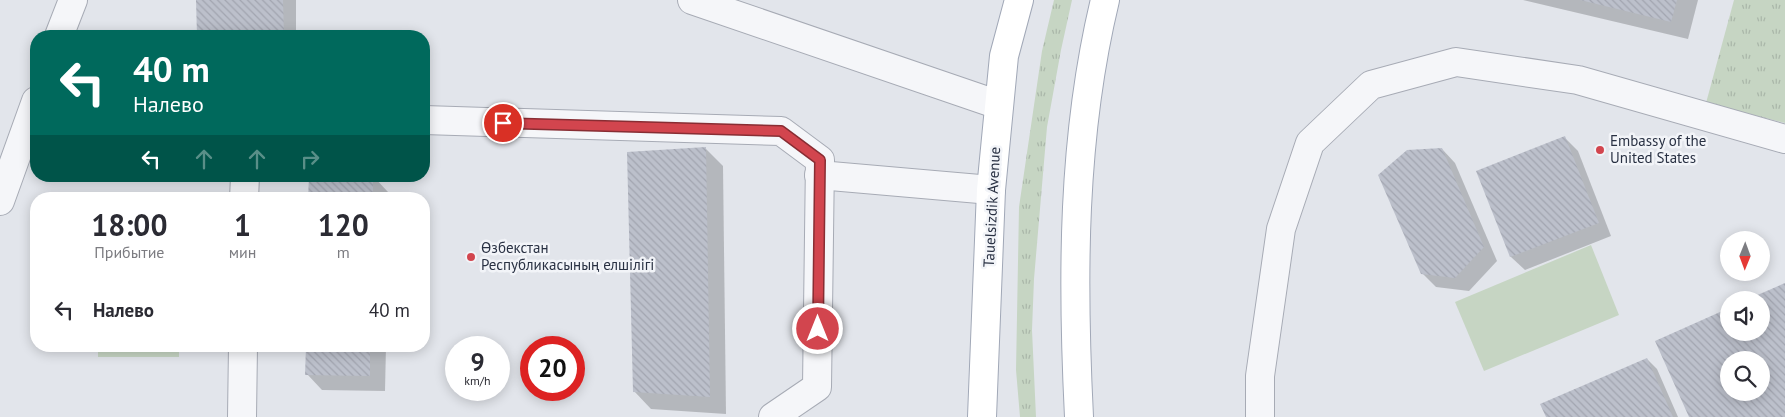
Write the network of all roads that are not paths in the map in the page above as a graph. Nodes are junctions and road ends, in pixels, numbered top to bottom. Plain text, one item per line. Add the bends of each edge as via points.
1 (72, 0) edge
2 (692, 0) edge
3 (1019, 0) edge
4 (1105, 0) edge
5 (61, 30) edge
6 (999, 105) junction
7 (30, 115) edge
8 (430, 120) edge
9 (1785, 139) edge
10 (820, 175) junction
11 (2, 187) edge
12 (991, 190) junction
13 (243, 352) edge
14 (242, 417) edge
15 (773, 417) edge
16 (982, 417) edge
17 (1079, 417) edge
18 (1260, 417) edge

1 - 5 street
2 - 6 street
3 - 6 main road, Tauelsizdik Avenue via 1004,56
4 - 17 main road via 1082,131 1076,230
6 - 12 main road, Tauelsizdik Avenue
7 - 11 street
8 - 10 street via 781,131 820,160
9 - 18 street via 1578,80 1456,62 1371,84 1310,143 1280,229 1260,376
10 - 12 street
10 - 15 street via 817,387
12 - 16 main road, Tauelsizdik Avenue
13 - 14 street

